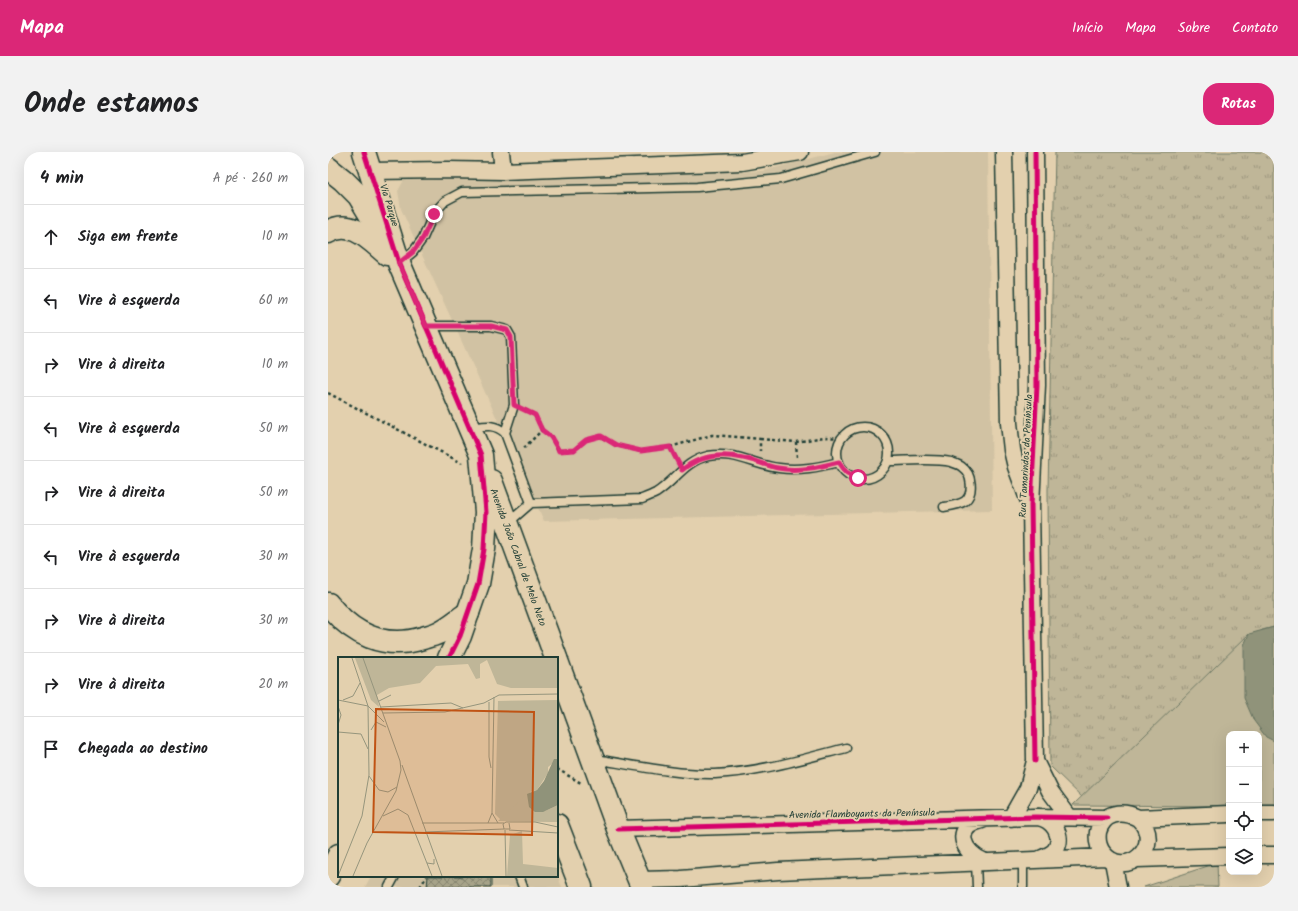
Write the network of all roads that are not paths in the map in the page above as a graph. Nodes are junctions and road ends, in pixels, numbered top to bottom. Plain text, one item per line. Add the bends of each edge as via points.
1 (501, 152) edge
2 (800, 152) edge
3 (875, 152) edge
4 (1004, 152) edge
5 (1036, 152) edge
6 (367, 161) edge
7 (328, 168) edge
8 (503, 171) junction
9 (328, 232) edge
10 (399, 263) junction
11 (426, 326) junction
12 (470, 428) junction
13 (505, 434) junction
14 (482, 455) junction
15 (839, 462) junction
16 (888, 462) junction
17 (531, 503) junction
18 (1031, 505) junction
19 (944, 506) dead end
20 (507, 524) junction
21 (328, 604) edge
22 (468, 613) junction
23 (450, 657) edge
24 (556, 657) edge
25 (558, 664) edge
26 (846, 748) dead end
27 (592, 758) junction
28 (1035, 761) junction
29 (1262, 813) edge
30 (1274, 813) edge
31 (1226, 814) edge
32 (1035, 817) junction
33 (1069, 817) junction
34 (1010, 818) junction
35 (1107, 818) junction
36 (1138, 818) junction
37 (984, 819) junction
38 (558, 829) edge
39 (618, 829) junction
40 (1262, 855) edge
41 (1274, 855) edge
42 (1226, 856) edge
43 (338, 857) edge
44 (1121, 860) junction
45 (1030, 861) junction
46 (981, 862) junction
47 (328, 876) edge
48 (394, 877) edge
49 (520, 877) edge
50 (640, 883) edge
51 (388, 887) edge
52 (524, 887) edge
53 (581, 887) edge
54 (977, 887) edge
55 (1024, 887) edge
56 (1118, 887) edge
57 (1121, 887) edge

1 - 8 street
2 - 8 street via 742,162
3 - 10 lane via 781,179 712,186 462,192 445,201 434,214 413,252
4 - 18 street, Rua Tamarindos da Península via 1009,423 1016,466
5 - 18 street, Rua Tamarindos da Península via 1038,385
6 - 8 street via 448,170
6 - 10 street, Via Parque
7 - 10 street via 359,196
9 - 10 street via 348,227 358,230
10 - 11 street, Avenida João Cabral de Melo Neto
11 - 12 street, Avenida João Cabral de Melo Neto
11 - 13 lane via 491,326 507,330 511,337 514,405
12 - 13 lane via 499,427
12 - 14 street, Avenida João Cabral de Melo Neto
13 - 17 lane
14 - 20 street, Avenida João Cabral de Melo Neto
14 - 22 street via 486,512 484,549 478,584
15 - 16 lane via 846,472 858,478 870,478 881,472
15 - 16 lane via 837,450 841,438 851,430 863,426 875,429 885,437 889,449
15 - 17 lane via 798,469 778,468 725,455 707,456 692,462 656,493 642,499
16 - 19 lane via 939,461 952,462 963,467 970,477 971,490 965,500 956,505
17 - 20 lane
18 - 28 street, Rua Tamarindos da Península
20 - 24 street, Avenida João Cabral de Melo Neto
21 - 22 street via 359,633 386,642 410,642 439,633
22 - 23 street
25 - 27 street
26 - 27 lane via 750,771 714,774 682,772
27 - 39 street
28 - 33 street, Rua Tamarindos da Península via 1050,791
28 - 34 street, Rua Tamarindos da Península via 1028,788
29 - 30 street
31 - 36 street
32 - 33 street, Avenida Flamboyants da Península
32 - 34 street, Avenida Flamboyants da Península
32 - 45 street, Avenida Flamboyants da Península via 1053,825 1058,838 1057,848
33 - 35 street, Avenida Flamboyants da Península
34 - 37 street, Avenida Flamboyants da Península
35 - 36 street via 1122,813
35 - 44 street via 1098,833 1100,850
36 - 44 street via 1144,823 1147,831 1147,847 1143,854
37 - 39 street, Avenida Flamboyants da Península
37 - 46 street, Avenida Flamboyants da Península via 970,825 963,837 966,848
38 - 53 street
39 - 50 street
40 - 41 street
42 - 44 street, Avenida Flamboyants da Península
43 - 47 street
44 - 45 street, Avenida Flamboyants da Península
44 - 56 street
44 - 57 street
45 - 46 street, Avenida Flamboyants da Península
45 - 55 lane
46 - 50 street, Avenida Flamboyants da Península via 778,871
46 - 54 lane
48 - 51 lane
49 - 52 lane

